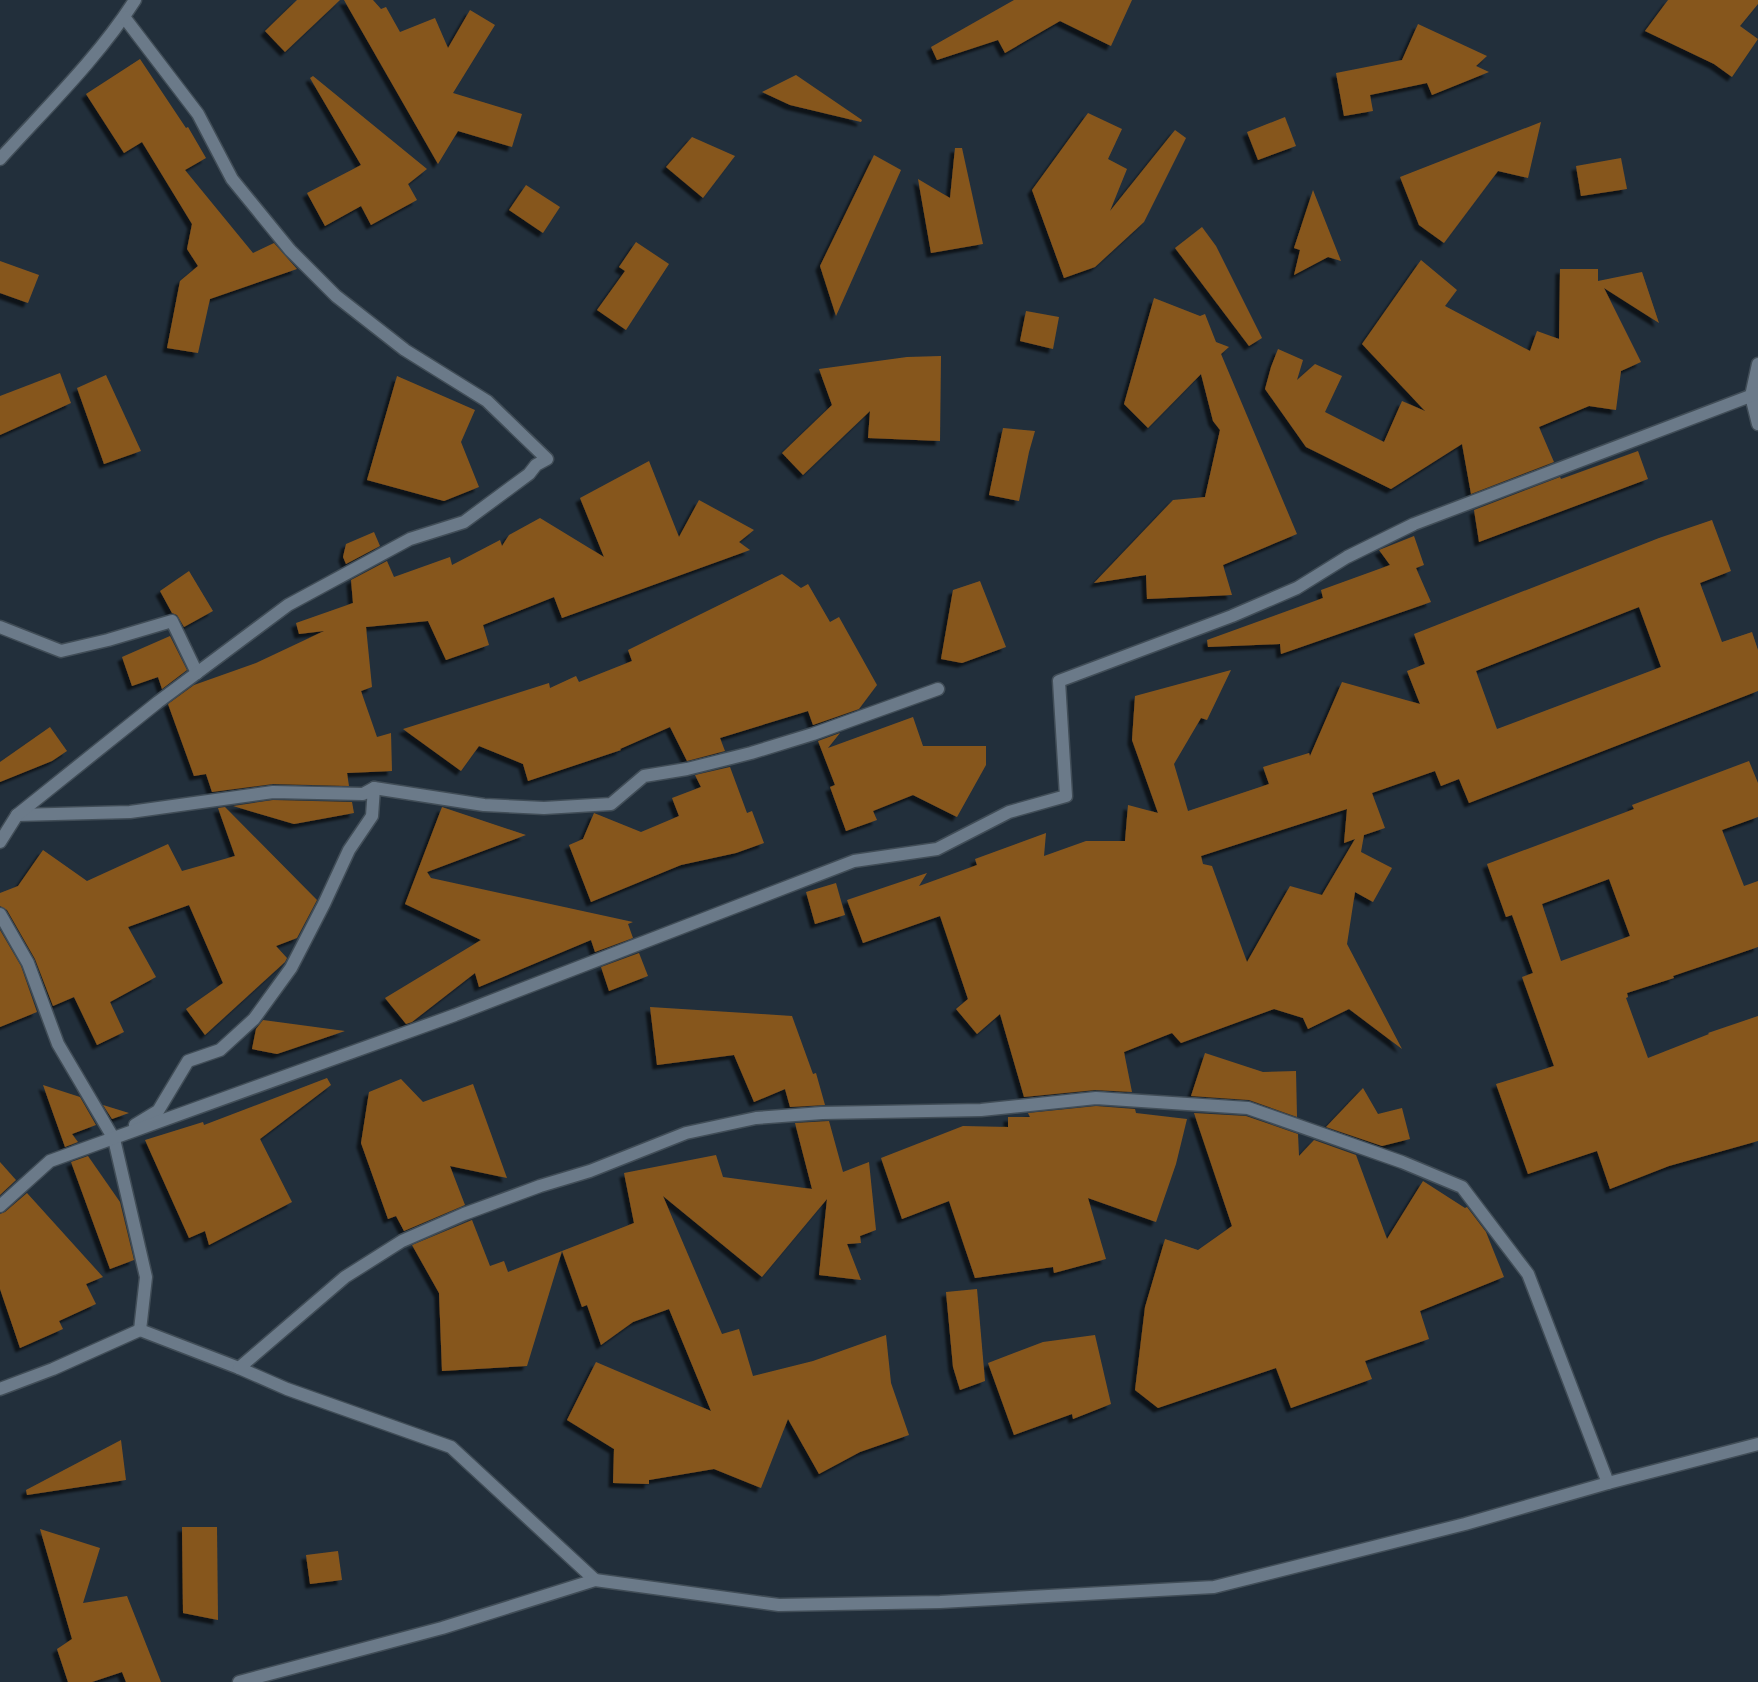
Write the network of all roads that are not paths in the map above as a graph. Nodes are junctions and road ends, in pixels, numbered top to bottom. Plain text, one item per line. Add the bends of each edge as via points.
1 (135, 0) edge
2 (124, 17) junction
3 (0, 159) edge
4 (1758, 364) edge
5 (1754, 394) edge
6 (1758, 424) edge
7 (0, 627) edge
8 (197, 672) junction
9 (938, 689) dead end
10 (374, 788) junction
11 (17, 815) junction
12 (0, 842) edge
13 (0, 914) edge
14 (114, 1139) junction
15 (0, 1206) edge
16 (140, 1330) junction
17 (239, 1368) junction
18 (0, 1389) edge
19 (1758, 1444) edge
20 (1608, 1483) junction
21 (595, 1580) junction
22 (239, 1682) edge

1 - 2 street
2 - 3 street
2 - 8 street via 198,114 232,179 290,250 336,296 405,350 487,401 548,459 464,522 410,539 288,605
4 - 5 street
5 - 6 street
5 - 14 street via 1414,524 1347,557 1297,588 1059,681 1066,796 1009,812 938,849 854,861 455,1015
7 - 8 street via 60,651 172,621
8 - 11 street
9 - 10 street via 751,753 644,776 611,804 544,808 504,806
10 - 11 street via 362,794 273,792 130,812
10 - 14 street via 372,816 349,850 291,968 254,1019 220,1050 188,1061 158,1110
11 - 12 street
13 - 14 street via 28,963 58,1044
14 - 15 street via 50,1161
14 - 16 street via 146,1277
16 - 17 street
16 - 18 street
17 - 20 street via 345,1277 402,1241 464,1214 686,1134 756,1118 822,1112 981,1110 1096,1098 1248,1108 1402,1162 1462,1187 1528,1274
17 - 21 street via 287,1389 451,1447
19 - 20 street
20 - 21 street via 1465,1524 1214,1587 940,1602 779,1605
21 - 22 street via 442,1628

